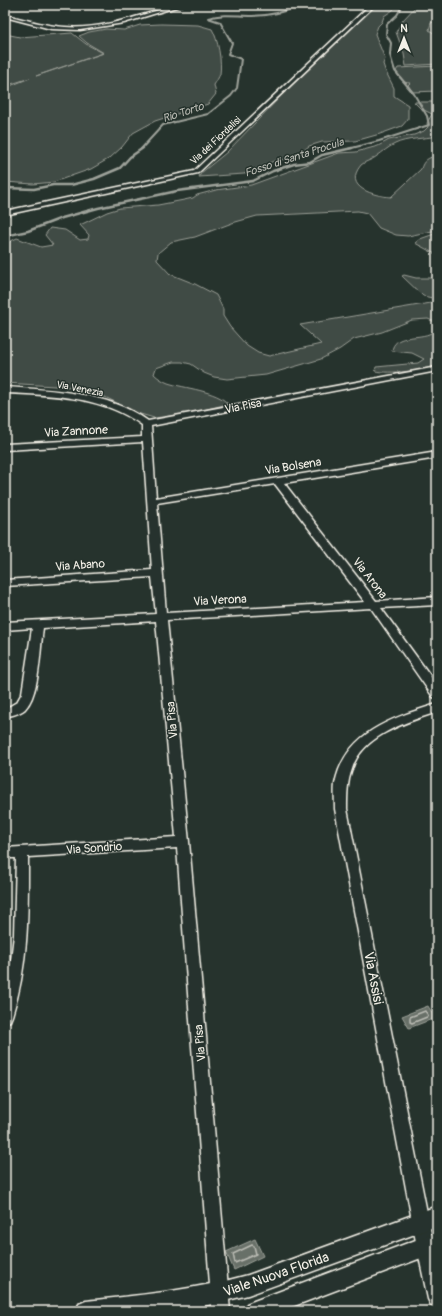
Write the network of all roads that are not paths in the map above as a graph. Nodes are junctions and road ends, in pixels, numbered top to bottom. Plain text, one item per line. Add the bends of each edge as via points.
1 (181, 5) edge
2 (373, 5) edge
3 (5, 16) edge
4 (5, 213) edge
5 (437, 369) edge
6 (5, 390) edge
7 (146, 424) junction
8 (147, 439) junction
9 (5, 447) edge
10 (437, 455) edge
11 (278, 481) junction
12 (153, 501) junction
13 (157, 573) junction
14 (5, 584) edge
15 (437, 600) edge
16 (374, 604) junction
17 (162, 616) junction
18 (38, 624) junction
19 (5, 626) edge
20 (437, 694) edge
21 (437, 708) edge
22 (5, 713) edge
23 (183, 842) junction
24 (22, 852) junction
25 (5, 853) edge
26 (5, 1016) edge
27 (429, 1220) edge
28 (431, 1244) edge
29 (437, 1300) edge
30 (220, 1302) edge
31 (86, 1311) edge
32 (254, 1311) edge

1 - 3 street via 123,21 84,28 61,28
2 - 4 street, Via dei Fiordalisi via 196,172
5 - 7 street, Via Pisa
6 - 7 street, Via Venezia via 97,402 125,411
7 - 8 street, Via Pisa
8 - 9 street, Via Zannone
8 - 12 street, Via Pisa
10 - 11 street, Via Bolsena
11 - 12 street, Via Bolsena
11 - 16 street, Via Arona
12 - 13 street, Via Pisa
13 - 14 street, Via Abano
13 - 17 street, Via Pisa
15 - 16 street, Via Verona
16 - 17 street, Via Verona
16 - 20 street, Via Arona
17 - 18 street, Via Verona
17 - 23 street, Via Pisa
18 - 19 street, Via Verona
18 - 22 street via 25,700 16,709
21 - 27 street, Via Assisi via 397,721 368,738 347,766 340,796
23 - 24 street, Via Sondrio
23 - 30 street, Via Pisa
24 - 25 street, Via Sondrio
24 - 26 street via 20,949 16,980
27 - 28 street, Via Assisi
27 - 30 street, Viale Nuova Florida via 248,1285
28 - 29 street, Via Assisi
28 - 32 street, Viale Nuova Florida
30 - 31 street, Viale Nuova Florida via 184,1300

